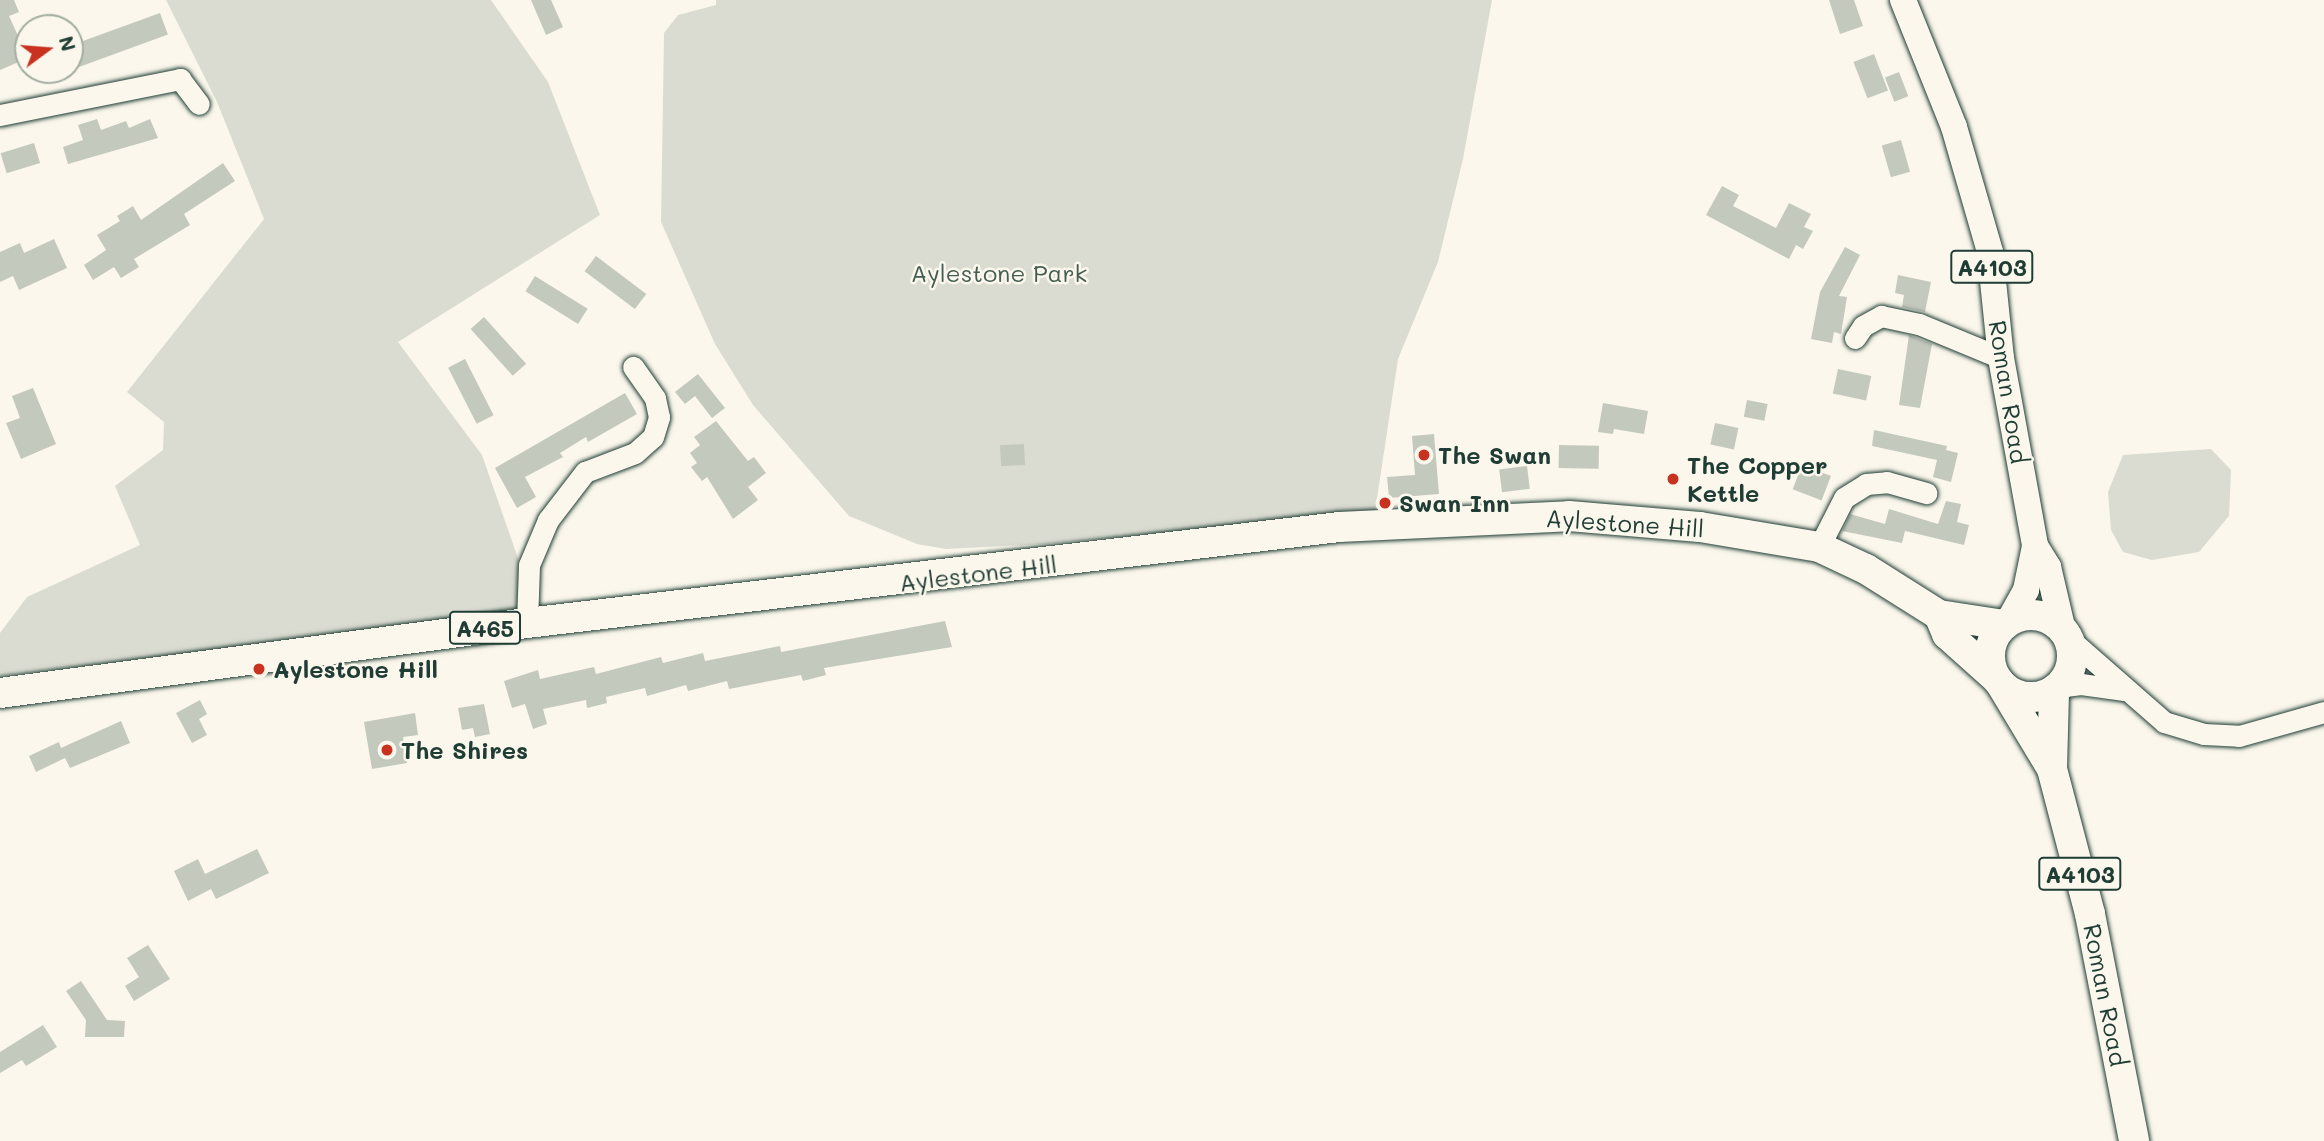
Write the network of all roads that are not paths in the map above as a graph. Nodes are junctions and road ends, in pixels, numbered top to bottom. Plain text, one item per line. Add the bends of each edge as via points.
1 (1903, 0) edge
2 (199, 104) dead end
3 (0, 116) edge
4 (1856, 338) dead end
5 (2001, 358) junction
6 (633, 367) dead end
7 (1926, 493) dead end
8 (2035, 546) junction
9 (1819, 547) junction
10 (1939, 615) junction
11 (527, 623) junction
12 (2007, 623) junction
13 (2065, 634) junction
14 (1999, 681) junction
15 (2055, 689) junction
16 (2123, 690) junction
17 (0, 693) edge
18 (2324, 712) edge
19 (2052, 769) junction
20 (2134, 1141) edge

1 - 5 main road, Roman Road / A4103 via 1954,127 1990,252
2 - 3 street via 180,79
4 - 5 street via 1863,326 1881,316 1919,324
5 - 8 main road, Roman Road / A4103
6 - 11 street via 655,398 659,417 653,437 635,453 585,472 548,520 529,565
7 - 9 street via 1886,482 1866,484 1844,498
8 - 12 main road, Roman Road / A4103 via 2026,590
8 - 13 main road, Roman Road / A4103 via 2048,567
9 - 10 highway, Aylestone Hill / A465 via 1866,569
9 - 11 highway, Aylestone Hill / A465 via 1700,527 1569,516 1339,527
10 - 12 highway, Aylestone Hill / A465
10 - 14 highway, Aylestone Hill / A465 via 1947,635
11 - 17 highway, Aylestone Hill / A465
12 - 13 highway via 2020,616 2044,617
12 - 14 highway, A4103 via 1992,644
13 - 15 highway, A4103 via 2071,664
13 - 16 street via 2108,670
14 - 15 highway via 2021,696
14 - 19 highway, Roman Road / A4103
15 - 16 street via 2081,684
15 - 19 highway, Roman Road / A4103
16 - 18 street via 2164,722 2204,734 2239,736
19 - 20 highway, Roman Road / A4103 via 2090,914

